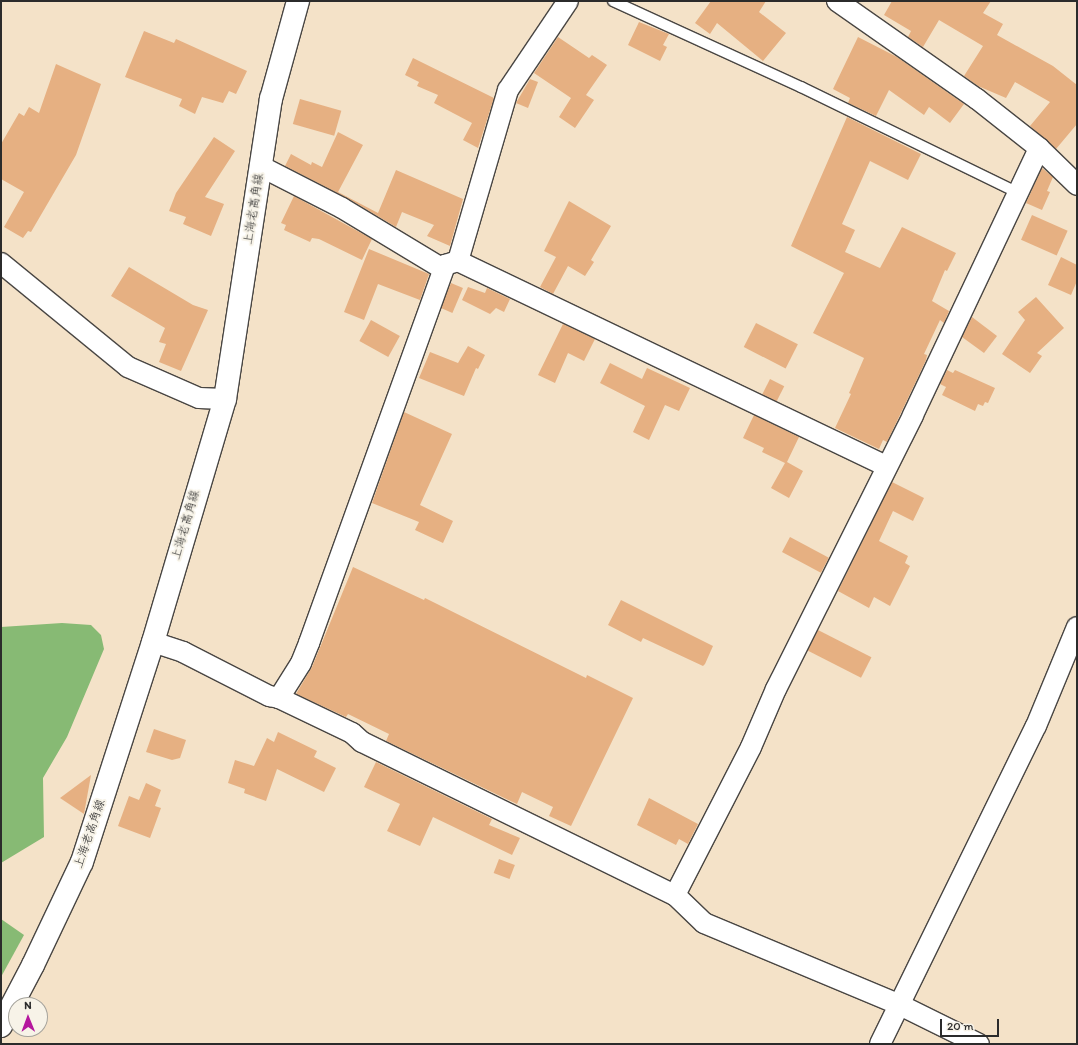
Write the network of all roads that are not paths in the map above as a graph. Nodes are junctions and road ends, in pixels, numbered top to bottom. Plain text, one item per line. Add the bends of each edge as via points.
1 (298, 1) edge
2 (568, 1) edge
3 (613, 1) edge
4 (837, 1) edge
5 (1039, 148) junction
6 (260, 166) junction
7 (1077, 185) edge
8 (1018, 193) junction
9 (1, 263) edge
10 (451, 265) junction
11 (225, 399) junction
12 (886, 466) junction
13 (1077, 626) edge
14 (153, 642) junction
15 (279, 698) junction
16 (674, 894) junction
17 (900, 1005) junction
18 (1, 1026) edge
19 (880, 1044) edge
20 (979, 1044) edge

1 - 6 main road, 上海老高角線 via 271,99
2 - 10 street via 508,90
3 - 8 lane via 801,87
4 - 5 street via 977,99
5 - 7 street
5 - 8 street
6 - 10 street
6 - 11 main road, 上海老高角線
8 - 12 street via 913,415
9 - 11 street via 128,367 199,398
10 - 12 street
10 - 15 street via 309,644 301,663
11 - 14 main road, 上海老高角線
12 - 16 street via 776,689 751,747
13 - 17 street via 1036,726
14 - 15 street via 183,652 269,696
14 - 18 main road, 上海老高角線 via 82,862 34,965
15 - 16 street via 352,733 362,742
16 - 17 street via 704,923
17 - 19 street
17 - 20 street

